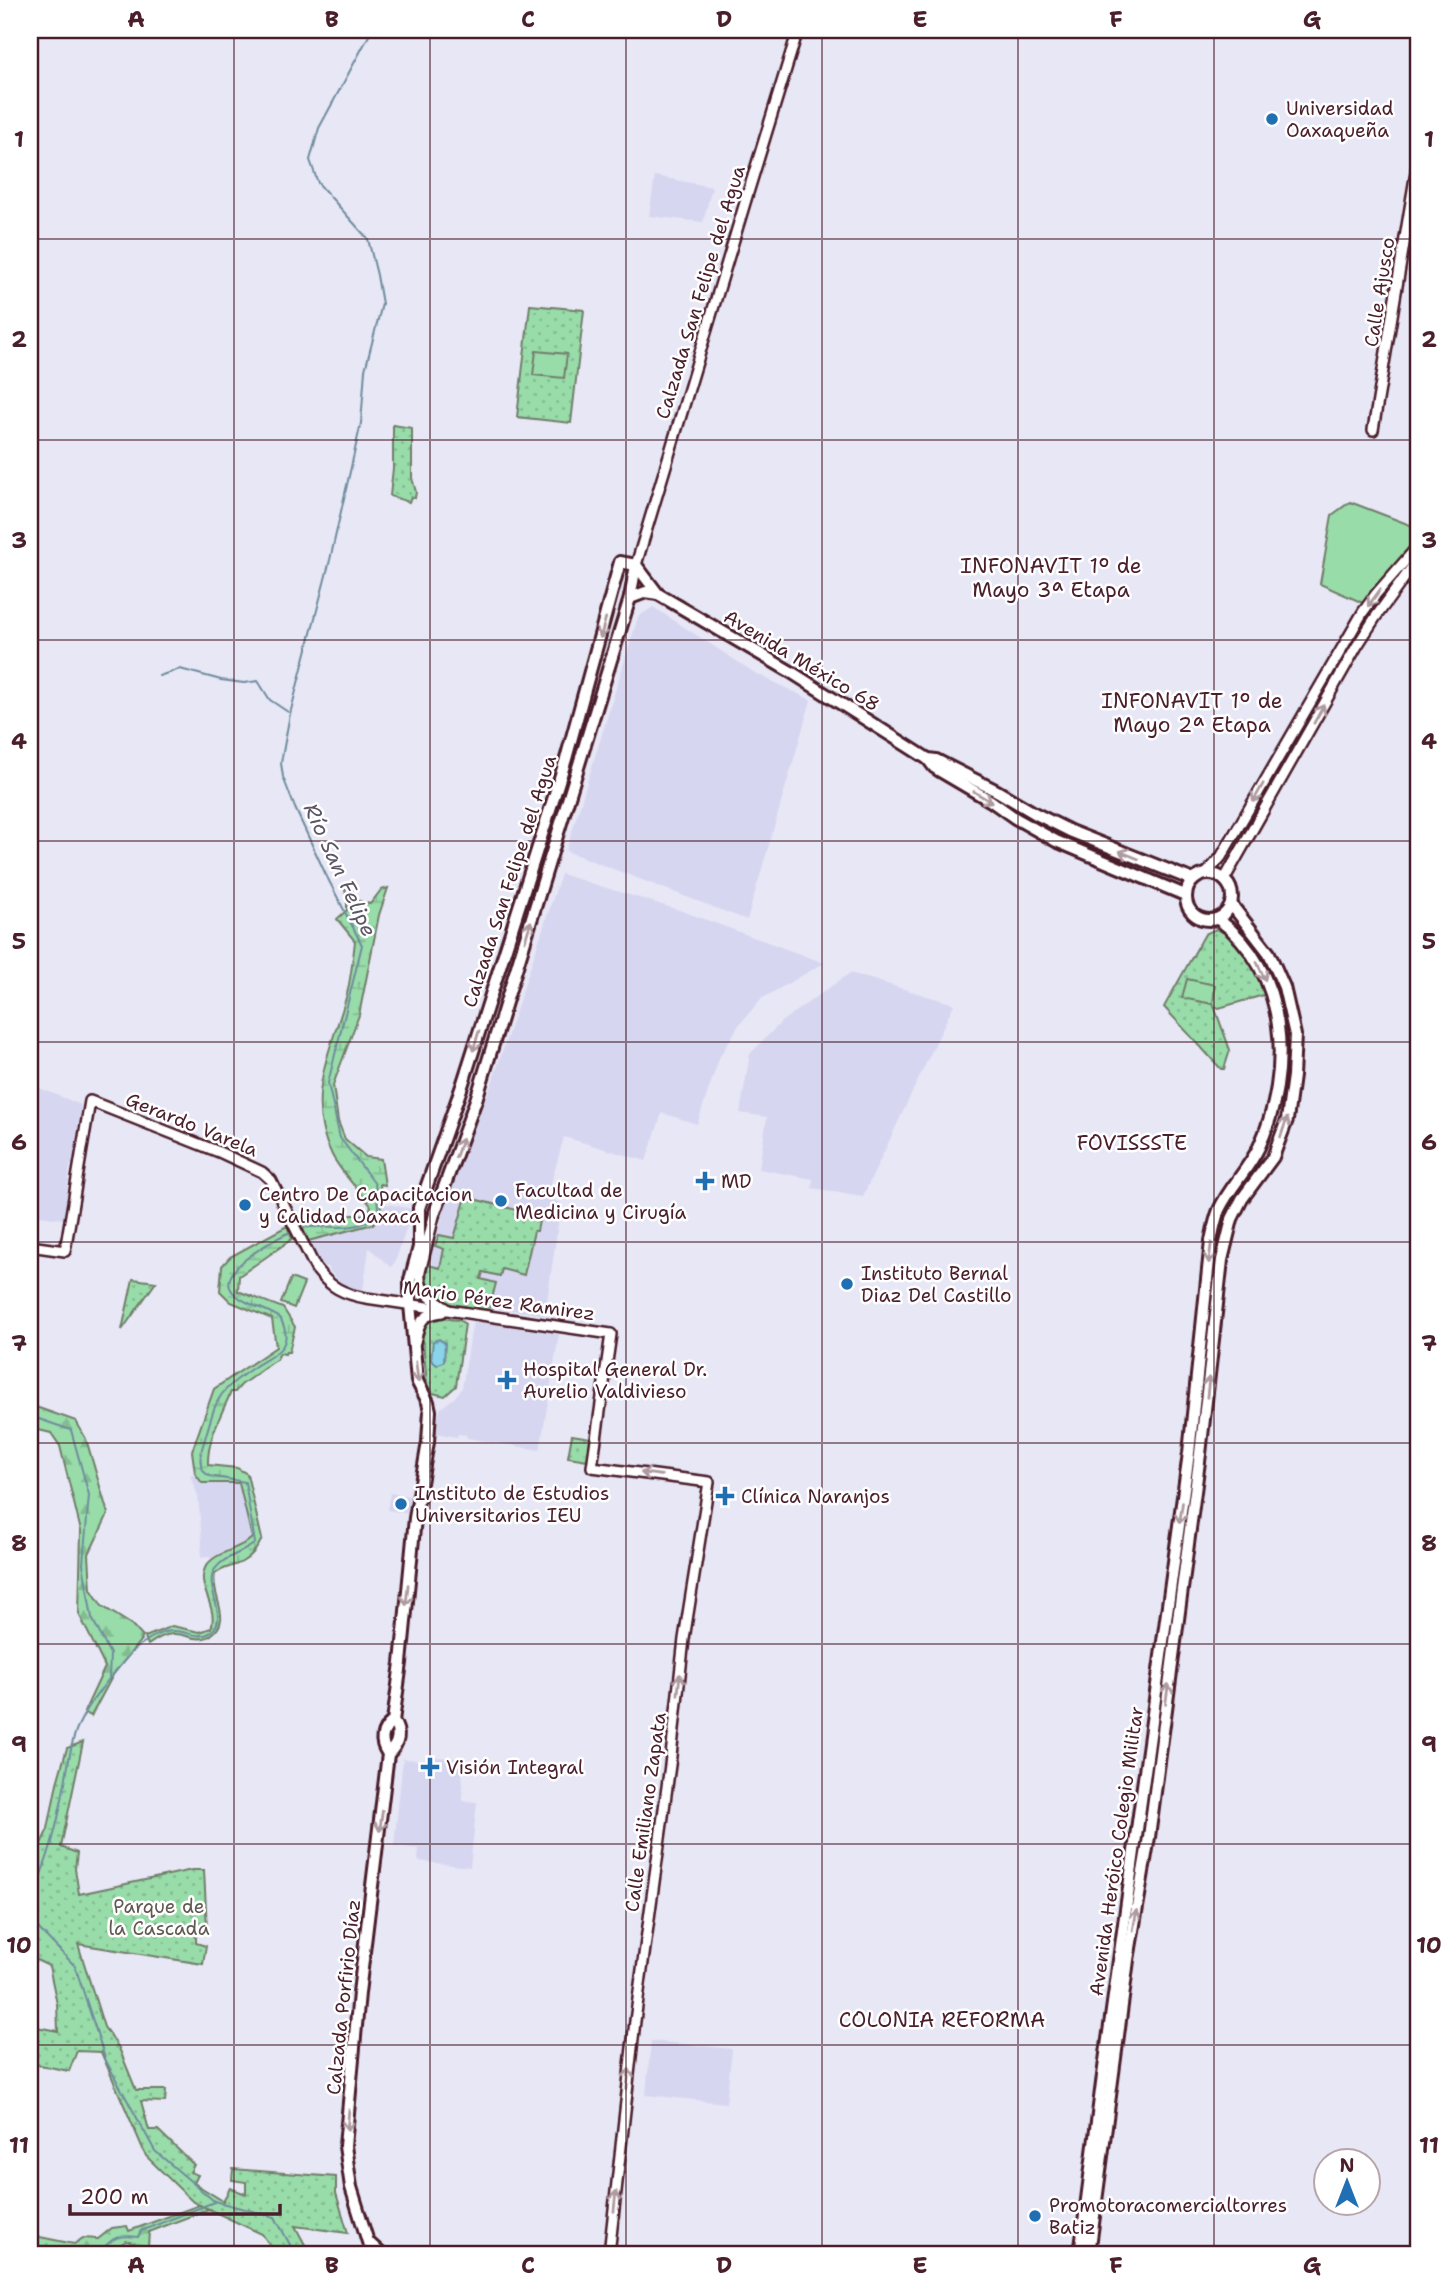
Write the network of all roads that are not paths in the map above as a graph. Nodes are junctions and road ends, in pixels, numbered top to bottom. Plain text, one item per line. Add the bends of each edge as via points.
1 (798, 30) edge
2 (1418, 160) edge
3 (1373, 430) dead end
4 (1418, 546) edge
5 (1418, 559) edge
6 (636, 565) junction
7 (615, 584) junction
8 (658, 594) junction
9 (630, 598) junction
10 (1325, 679) junction
11 (1335, 685) junction
12 (928, 759) junction
13 (1206, 874) junction
14 (1193, 880) junction
15 (1224, 880) junction
16 (1185, 895) junction
17 (1231, 904) junction
18 (1218, 919) junction
19 (1290, 1013) junction
20 (1276, 1018) junction
21 (1258, 1148) junction
22 (1273, 1157) junction
23 (435, 1212) joint
24 (1214, 1225) junction
25 (1229, 1228) junction
26 (30, 1246) edge
27 (382, 1300) joint
28 (410, 1304) junction
29 (451, 1310) junction
30 (414, 1348) junction
31 (1198, 1355) junction
32 (1211, 1357) junction
33 (1195, 1454) junction
34 (709, 1482) joint
35 (368, 2242) junction
36 (366, 2254) edge
37 (381, 2254) edge
38 (609, 2254) edge
39 (1080, 2254) edge
40 (1089, 2254) edge

1 - 6 main road, Calzada San Felipe del Agua
2 - 3 main road, Calle Ajusco
4 -> 10 main road via 1376,594
5 - 11 main road
6 - 7 main road, Calzada San Felipe del Agua via 620,562
6 - 8 main road, Avenida México 68
6 - 9 main road, Calzada San Felipe del Agua
7 - 9 main road
7 -> 28 main road, Calzada San Felipe del Agua via 566,759 419,1208 419,1247 410,1280
8 - 9 main road via 646,592
8 - 12 main road, Avenida México 68
23 -> 9 main road, Calzada San Felipe del Agua via 476,1100
10 - 11 main road
10 -> 13 main road via 1221,857
15 -> 11 main road
14 -> 12 main road, Avenida México 68 via 1070,831 997,790
12 -> 16 main road, Avenida México 68 via 940,771 1056,841
13 - 14 main road
13 - 15 main road
14 - 16 main road
15 - 17 main road via 1231,890
16 - 18 main road via 1195,916
17 - 18 main road
17 - 19 main road via 1269,953
18 -> 20 main road via 1256,961
19 - 20 main road
22 -> 19 main road via 1290,1106 1295,1035
20 - 21 main road via 1281,1054 1277,1096
21 - 22 main road
21 - 24 main road
22 - 25 main road via 1242,1199
23 - 29 main road via 420,1281 429,1297
24 - 25 main road
24 -> 31 main road
25 - 32 main road
26 - 27 main road, Gerardo Varela via 65,1251 90,1101 261,1172 271,1180 325,1281 340,1292
27 - 28 main road, Mario Pérez Ramirez
28 - 29 main road, Mario Pérez Ramirez
28 - 30 main road
29 - 30 main road via 424,1318
34 -> 29 main road, Mario Pérez Ramirez via 592,1467 611,1334
30 -> 35 main road, Calzada Porfirio Díaz via 418,1385 430,1411 428,1442 393,1721 398,1739 388,1754 345,2146 351,2187
31 - 32 main road
31 - 33 main road
33 -> 32 main road
33 -> 39 main road, Avenida Heróico Colegio Militar
40 -> 33 main road, Avenida Heróico Colegio Militar via 1149,1838
38 -> 34 main road, Calle Emiliano Zapata via 684,1639
35 - 36 main road, Calzada Porfirio Díaz
35 - 37 main road

